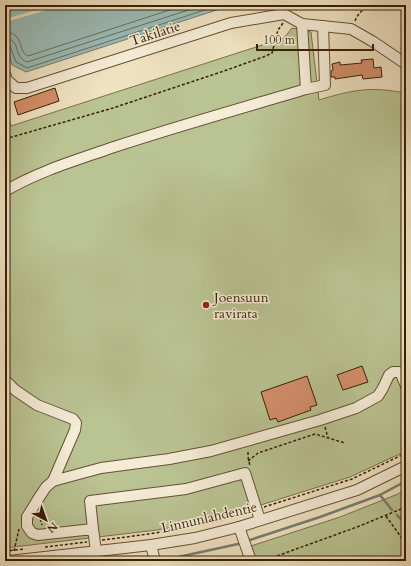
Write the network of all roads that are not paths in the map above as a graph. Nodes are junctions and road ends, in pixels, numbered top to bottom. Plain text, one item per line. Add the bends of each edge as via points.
1 (283, 12) edge
2 (302, 24) junction
3 (323, 26) junction
4 (406, 64) edge
5 (5, 74) edge
6 (306, 89) junction
7 (5, 191) edge
8 (5, 380) edge
9 (406, 386) edge
10 (406, 466) edge
11 (54, 480) junction
12 (260, 520) junction
13 (239, 527) junction
14 (93, 530) junction
15 (151, 545) junction
16 (96, 551) junction
17 (16, 561) edge
18 (155, 561) edge
19 (251, 561) edge

1 - 2 street
1 - 5 street, Takilatie via 231,23 27,88 16,88 7,80
2 - 3 street
2 - 6 street
3 - 4 street via 351,29
3 - 6 street via 325,85
6 - 7 street via 178,126 66,163 23,180
8 - 11 street via 37,405 73,418 76,423
9 - 11 street via 401,374 394,372 389,375 378,396 356,408 320,420 211,451 101,468
10 - 12 street, Linnunlahdentie via 357,490
11 - 14 street via 46,486 27,517 27,526 32,533 43,535
12 - 13 street, Linnunlahdentie
12 - 14 street via 245,473 186,489 90,501
13 - 15 street, Linnunlahdentie
13 - 19 street
14 - 16 street
15 - 16 street, Linnunlahdentie
15 - 18 street
16 - 17 street, Linnunlahdentie

